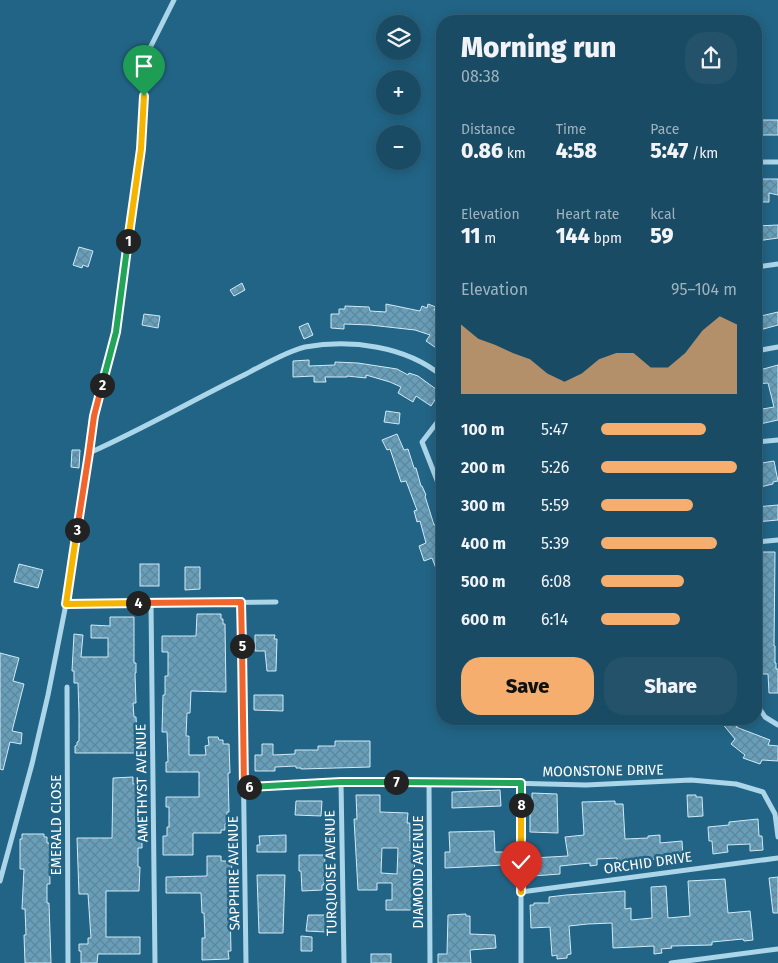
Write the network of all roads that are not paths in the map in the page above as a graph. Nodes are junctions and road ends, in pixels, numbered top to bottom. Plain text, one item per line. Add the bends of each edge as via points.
1 (174, 0) edge
2 (762, 162) edge
3 (778, 162) edge
4 (778, 264) edge
5 (762, 266) edge
6 (778, 347) edge
7 (762, 351) edge
8 (436, 372) edge
9 (436, 424) edge
10 (778, 440) edge
11 (762, 441) edge
12 (89, 453) junction
13 (436, 478) edge
14 (778, 540) edge
15 (762, 541) edge
16 (241, 602) junction
17 (276, 602) dead end
18 (151, 603) junction
19 (66, 604) junction
20 (67, 687) dead end
21 (762, 712) edge
22 (778, 725) edge
23 (341, 782) junction
24 (429, 782) junction
25 (521, 783) junction
26 (244, 787) junction
27 (778, 837) edge
28 (778, 858) edge
29 (0, 880) edge
30 (521, 892) junction
31 (778, 949) edge
32 (68, 963) edge
33 (155, 963) edge
34 (246, 963) edge
35 (344, 963) edge
36 (430, 963) edge
37 (520, 963) edge
38 (671, 963) edge

1 - 12 street via 149,50 141,149 116,332 94,416
2 - 3 street
4 - 5 street
6 - 7 street
8 - 12 street via 412,358 377,347 331,344 303,348
9 - 13 street via 422,442
10 - 11 street
12 - 19 street
14 - 15 street
16 - 17 street
16 - 18 street
16 - 26 street, SAPPHIRE AVENUE
18 - 19 street
18 - 33 street, AMETHYST AVENUE
19 - 29 street via 32,764
20 - 32 street, EMERALD CLOSE
21 - 22 street
23 - 24 street, MOONSTONE DRIVE
23 - 26 street, MOONSTONE DRIVE
23 - 35 street, TURQUOISE AVENUE
24 - 25 street, MOONSTONE DRIVE
24 - 36 street, DIAMOND AVENUE
25 - 27 street, MOONSTONE DRIVE via 586,785 691,780 736,784 763,792 775,814
25 - 30 street
26 - 34 street, SAPPHIRE AVENUE
28 - 30 street, ORCHID DRIVE
30 - 37 street
31 - 38 street

